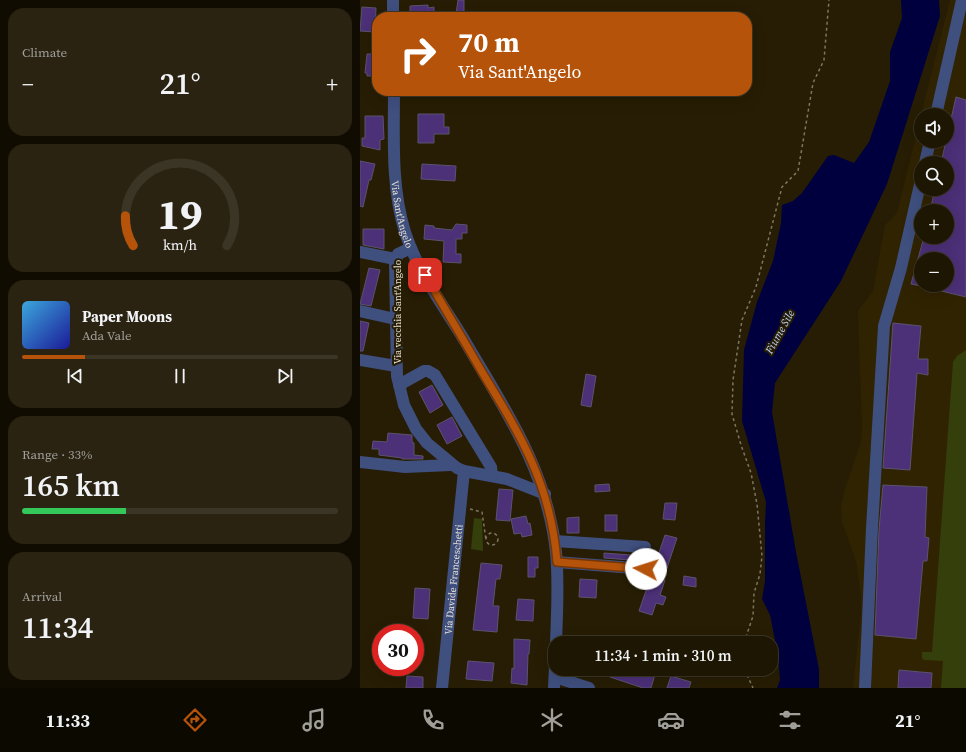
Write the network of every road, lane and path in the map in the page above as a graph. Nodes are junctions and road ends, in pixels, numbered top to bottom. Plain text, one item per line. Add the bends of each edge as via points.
1 (393, 0) edge
2 (829, 0) edge
3 (962, 0) edge
4 (393, 12) edge
5 (394, 96) edge
6 (938, 108) edge
7 (917, 196) edge
8 (411, 248) junction
9 (360, 252) edge
10 (395, 259) junction
11 (360, 311) edge
12 (395, 319) junction
13 (360, 360) edge
14 (396, 366) junction
15 (398, 386) junction
16 (360, 462) edge
17 (451, 465) junction
18 (464, 471) junction
19 (492, 476) junction
20 (545, 494) junction
21 (465, 508) dead end
22 (486, 540) junction
23 (555, 541) junction
24 (645, 547) dead end
25 (557, 562) junction
26 (646, 569) dead end
27 (556, 636) edge
28 (746, 636) edge
29 (748, 676) edge
30 (555, 677) edge
31 (442, 688) edge
32 (589, 688) edge
33 (753, 688) edge
34 (865, 688) edge

1 - 4 street
2 - 28 path via 824,60 814,83 798,171 782,187 756,287 742,320 733,380 732,414 751,473 762,556 754,593 753,616
3 - 6 street
5 - 8 street, Via Sant'Angelo via 396,184 400,212
7 - 34 street via 901,268 884,326
8 - 10 street, Via vecchia Sant'Angelo via 398,254
8 - 20 street, Via Sant'Angelo via 520,436
9 - 10 street
10 - 12 street, Via vecchia Sant'Angelo
11 - 12 street
12 - 14 street, Via vecchia Sant'Angelo
13 - 14 street
14 - 15 street, Via vecchia Sant'Angelo
15 - 17 street, Via vecchia Sant'Angelo via 404,406 416,428 427,443
15 - 19 street via 424,371 435,375 490,467
16 - 17 street, Via vecchia Sant'Angelo via 405,467
17 - 18 street, Via vecchia Sant'Angelo
18 - 19 street, Via vecchia Sant'Angelo
18 - 31 street, Via Davide Franceschetti
19 - 20 street, Via vecchia Sant'Angelo via 514,481
20 - 23 street, Via Sant'Angelo
21 - 22 path via 482,512
22 - 22 path via 493,545 498,542 496,534 492,533
23 - 24 street
23 - 25 street, Via Sant'Angelo
25 - 26 street
25 - 27 street, Via Sant'Angelo
29 - 33 path
30 - 32 street

